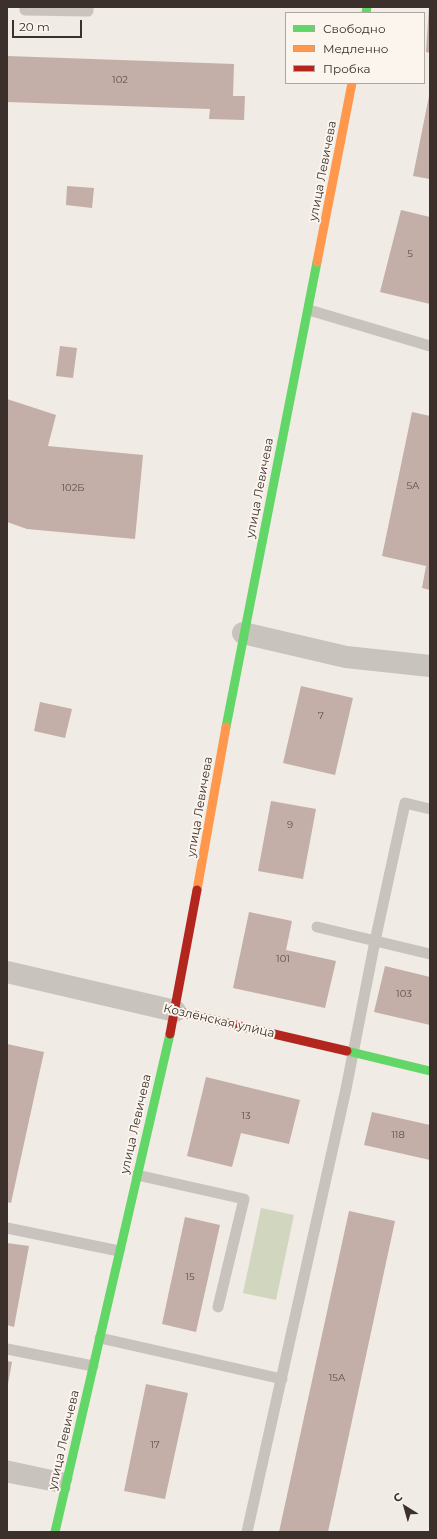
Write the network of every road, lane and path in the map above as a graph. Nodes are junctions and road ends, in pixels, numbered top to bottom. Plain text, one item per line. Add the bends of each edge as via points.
1 (25, 7) edge
2 (88, 7) edge
3 (352, 84) edge
4 (309, 310) junction
5 (430, 346) edge
6 (243, 633) junction
7 (430, 666) edge
8 (430, 808) edge
9 (317, 927) dead end
10 (375, 941) junction
11 (430, 954) edge
12 (7, 972) edge
13 (175, 1011) junction
14 (354, 1053) junction
15 (430, 1071) edge
16 (136, 1175) junction
17 (7, 1228) edge
18 (119, 1251) junction
19 (218, 1307) dead end
20 (100, 1338) junction
21 (7, 1350) edge
22 (93, 1366) junction
23 (282, 1379) junction
24 (7, 1466) edge
25 (7, 1477) edge
26 (66, 1483) junction
27 (55, 1532) edge
28 (247, 1532) edge

1 - 2 lane via 25,10 88,11
3 - 4 street, улица Левичева
4 - 5 lane
4 - 6 street, улица Левичева
6 - 7 street via 346,657
6 - 13 street, улица Левичева
8 - 10 lane via 405,803
9 - 10 lane
10 - 11 lane
10 - 14 lane
12 - 13 street, Козлёнская улица
13 - 14 street, Козлёнская улица
13 - 16 street, улица Левичева
14 - 15 street, Козлёнская улица
14 - 23 lane
16 - 18 street, улица Левичева
16 - 19 lane via 244,1199
17 - 18 lane
18 - 20 street, улица Левичева
20 - 22 street, улица Левичева
20 - 23 lane
21 - 22 lane
22 - 26 street, улица Левичева
23 - 28 lane
24 - 26 lane
25 - 26 lane
26 - 27 street, улица Левичева

